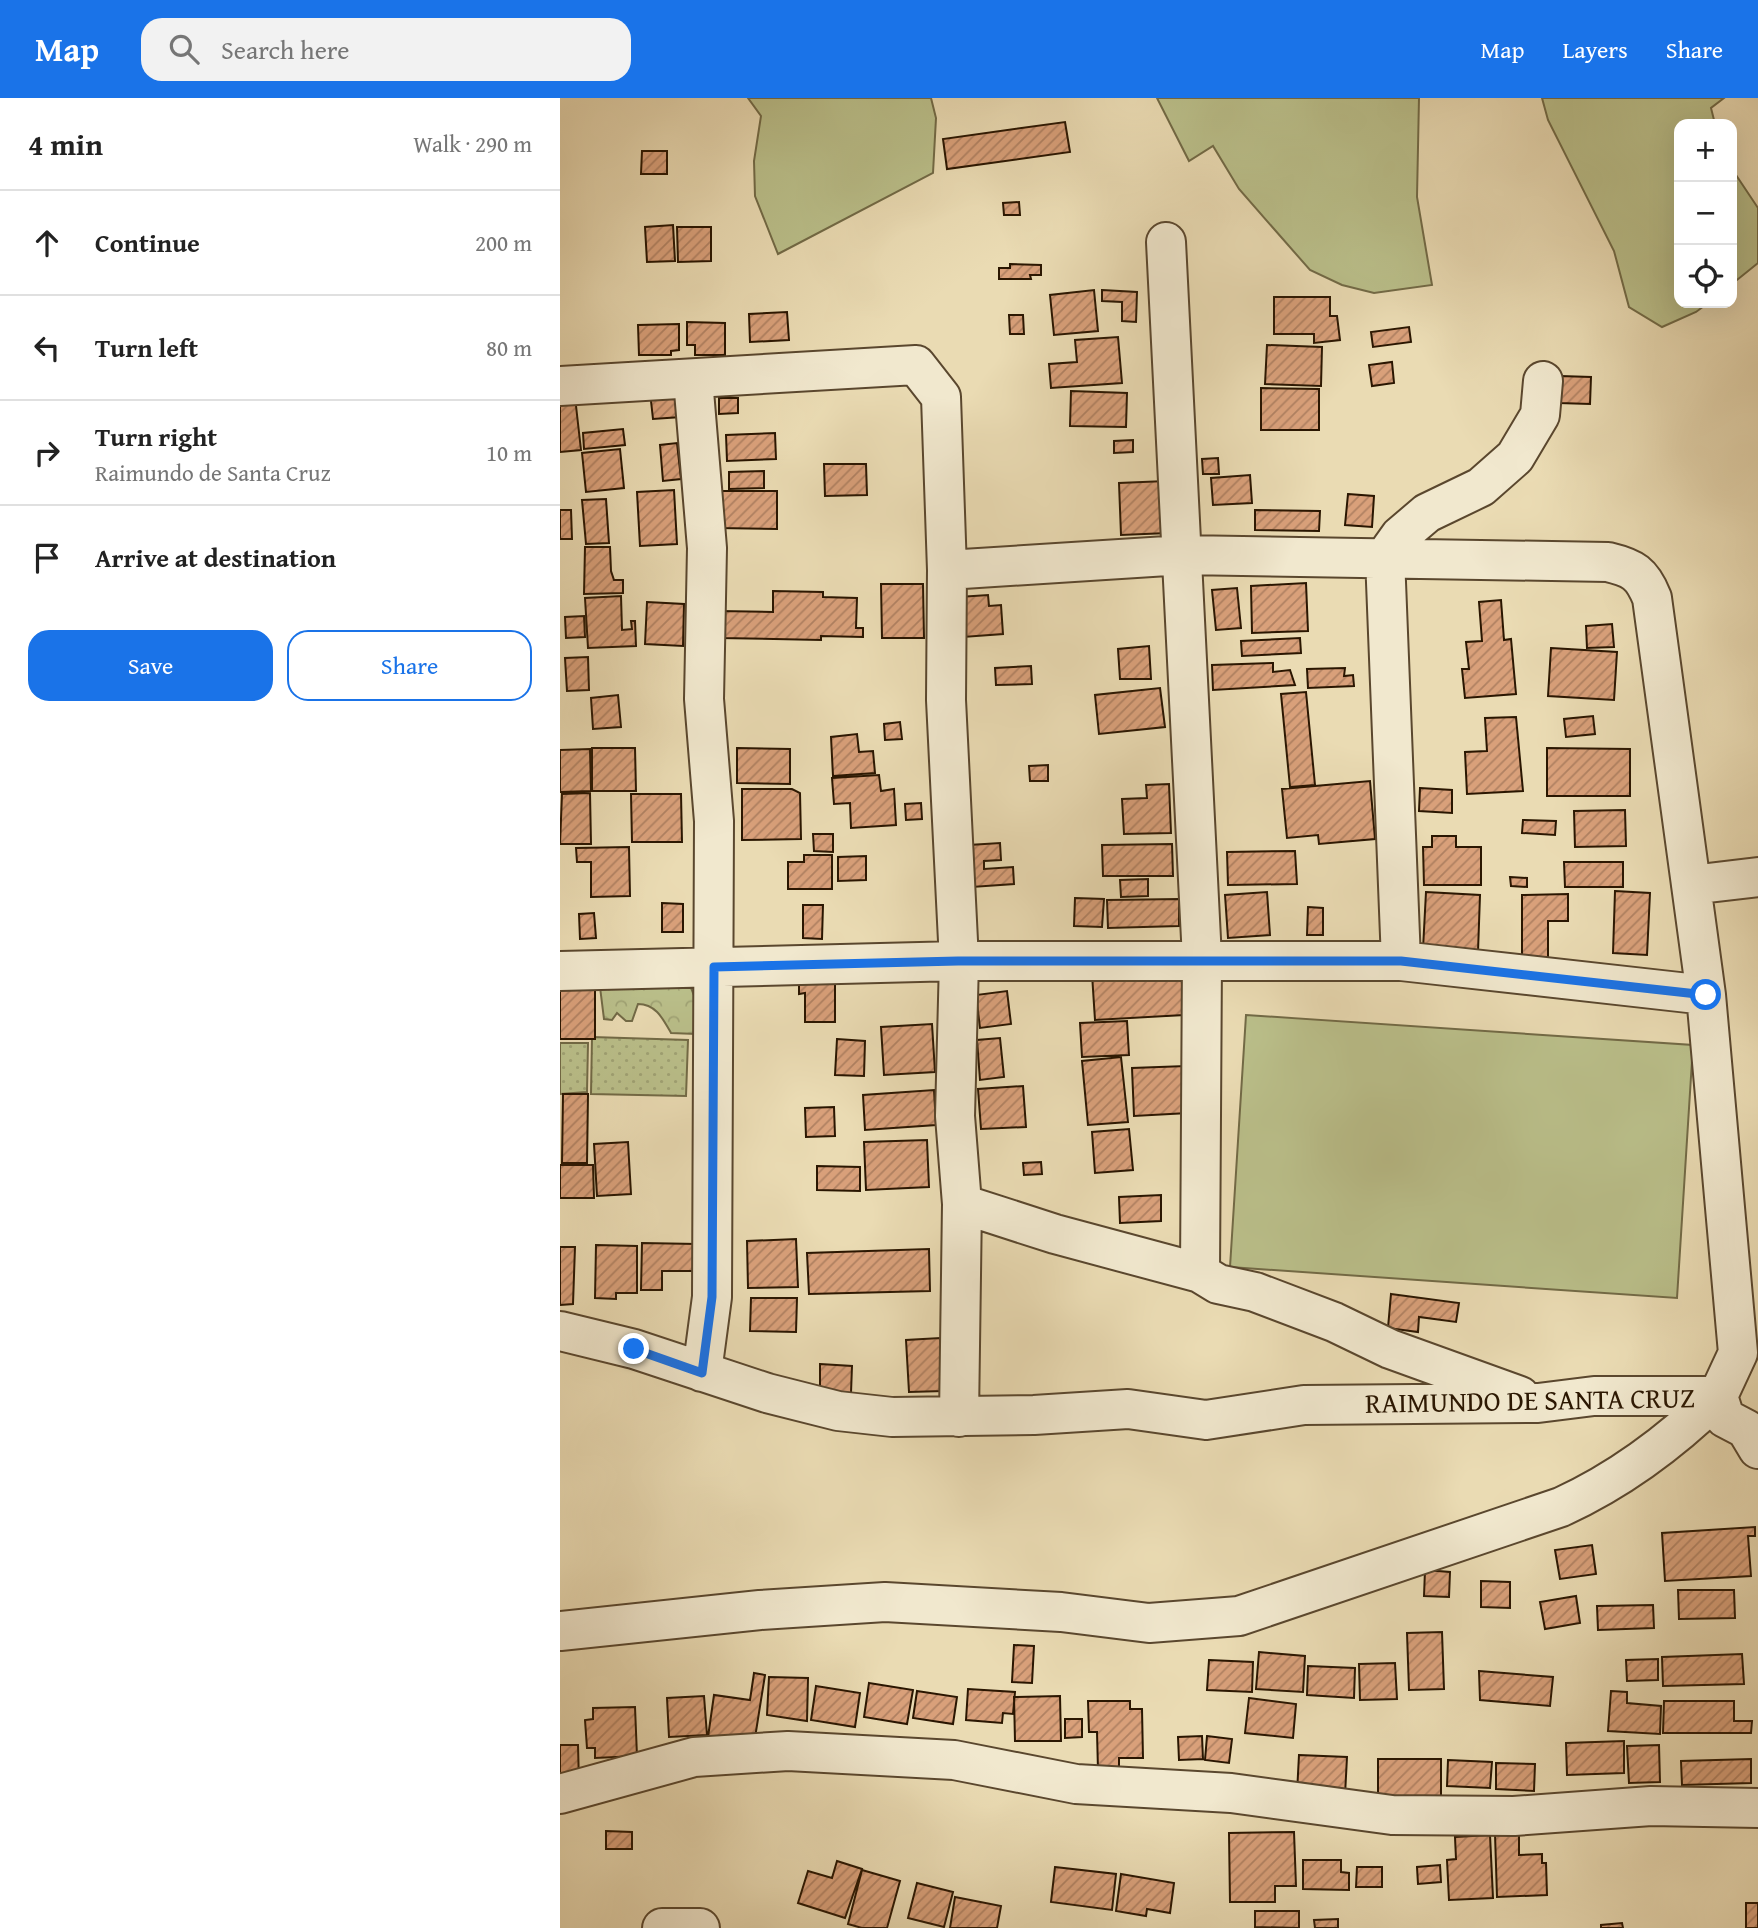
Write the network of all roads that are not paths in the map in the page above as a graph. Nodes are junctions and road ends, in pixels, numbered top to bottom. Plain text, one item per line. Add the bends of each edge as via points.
1 (1166, 242) dead end
2 (693, 379) junction
3 (1543, 381) dead end
4 (560, 386) edge
5 (1183, 555) junction
6 (1385, 557) junction
7 (947, 570) junction
8 (1758, 877) edge
9 (1691, 885) junction
10 (1202, 959) junction
11 (958, 961) junction
12 (1401, 961) junction
13 (714, 967) junction
14 (560, 971) edge
15 (1706, 995) junction
16 (962, 1204) junction
17 (1200, 1273) junction
18 (560, 1331) edge
19 (702, 1373) junction
20 (1718, 1396) junction
21 (1538, 1403) junction
22 (960, 1417) junction
23 (1754, 1435) edge
24 (560, 1631) edge
25 (560, 1794) edge
26 (1758, 1808) edge
27 (662, 1928) edge
28 (700, 1928) edge

1 - 5 street
2 - 4 street
2 - 7 street via 916,365 941,397
2 - 13 street via 707,548 704,699 714,821
3 - 6 street via 1540,415 1515,457 1481,487 1427,513 1400,536
5 - 6 street
5 - 7 street
5 - 10 street
6 - 9 street via 1608,562 1638,574 1652,598
6 - 12 street
7 - 11 street via 946,700
8 - 9 street
9 - 15 street
10 - 11 street
10 - 12 street
10 - 17 street
11 - 13 street
11 - 16 street via 955,1116
12 - 15 street
13 - 14 street
13 - 19 street via 712,1297
15 - 20 street via 1738,1353
16 - 17 street
16 - 22 street
17 - 21 street via 1218,1284 1277,1300 1390,1349
18 - 19 street, RAIMUNDO DE SANTA CRUZ via 634,1349
19 - 22 street, RAIMUNDO DE SANTA CRUZ via 838,1411
20 - 21 street, RAIMUNDO DE SANTA CRUZ via 1594,1396
20 - 23 street via 1725,1418
20 - 24 street, RAIMUNDO DE SANTA CRUZ via 1682,1430 1597,1491 1239,1616 1149,1623 1061,1612 885,1602
21 - 22 street, RAIMUNDO DE SANTA CRUZ via 1304,1405 1206,1420 1128,1409
25 - 26 street via 694,1757 788,1751 954,1760 1076,1784 1231,1793 1392,1815 1514,1816 1651,1806
27 - 28 street

